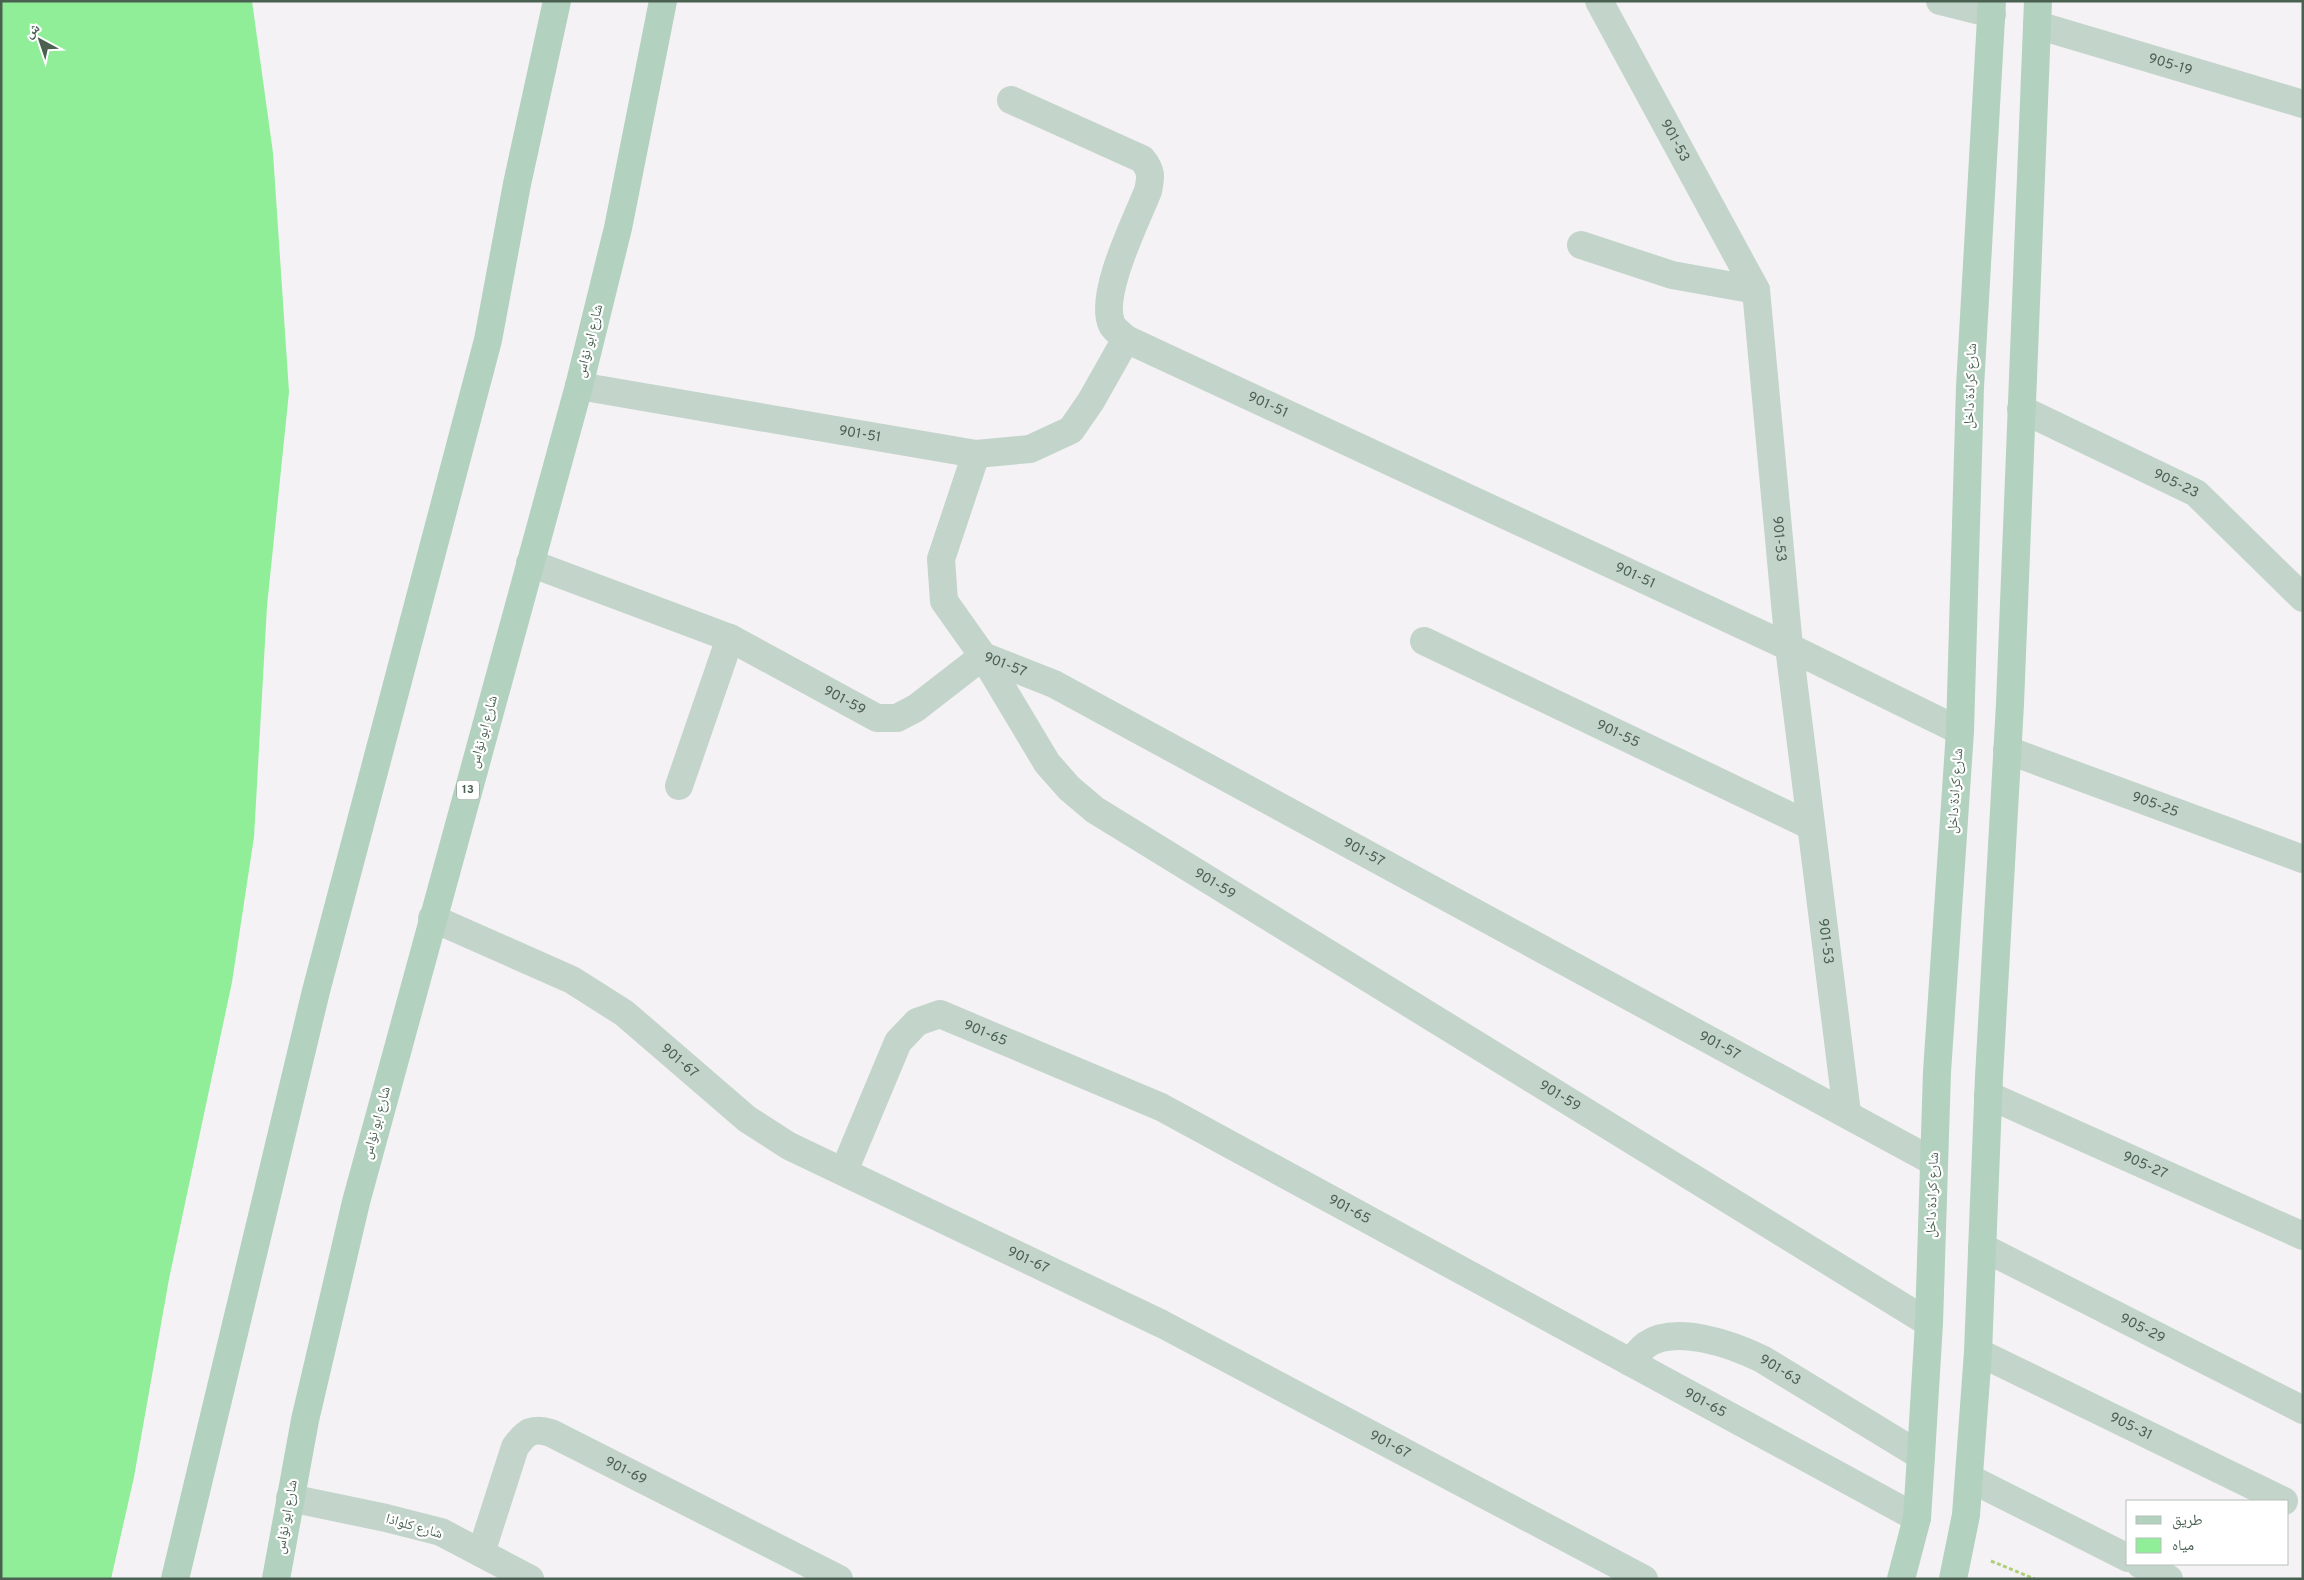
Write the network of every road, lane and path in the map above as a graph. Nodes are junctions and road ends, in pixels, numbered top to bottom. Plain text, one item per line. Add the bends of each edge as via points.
1 (557, 1) edge
2 (663, 1) edge
3 (1599, 1) edge
4 (1940, 1) edge
5 (1992, 8) edge
6 (2037, 13) edge
7 (1012, 100) dead end
8 (2303, 104) edge
9 (1581, 245) dead end
10 (1756, 290) junction
11 (1126, 340) junction
12 (579, 386) junction
13 (2021, 410) junction
14 (976, 454) junction
15 (530, 563) junction
16 (2303, 598) edge
17 (730, 638) junction
18 (1424, 640) dead end
19 (1789, 646) junction
20 (983, 656) junction
21 (1960, 731) junction
22 (2007, 750) junction
23 (679, 786) dead end
24 (1811, 826) junction
25 (2303, 859) edge
26 (432, 918) junction
27 (1988, 1095) junction
28 (1847, 1113) junction
29 (1934, 1162) junction
30 (844, 1171) junction
31 (2303, 1236) edge
32 (1982, 1247) junction
33 (1929, 1323) junction
34 (1978, 1352) junction
35 (1630, 1362) junction
36 (2303, 1410) edge
37 (1922, 1456) junction
38 (1969, 1478) junction
39 (290, 1498) junction
40 (2282, 1500) edge
41 (2289, 1504) edge
42 (2303, 1511) edge
43 (1917, 1518) junction
44 (482, 1553) junction
45 (2126, 1557) edge
46 (2142, 1565) edge
47 (1956, 1568) edge
48 (175, 1579) edge
49 (276, 1579) edge
50 (530, 1579) edge
51 (839, 1579) edge
52 (1644, 1579) edge
53 (1902, 1579) edge
54 (2035, 1579) edge
55 (2170, 1579) edge

1 - 48 main road via 517,184 488,340 316,991
2 - 12 main road, شارع ابو نؤاس / 13 via 618,228
3 - 10 street, 901-53
4 - 5 street
5 - 21 main road, شارع كرادة داخل via 1970,387
6 - 8 street, 905-19
6 - 13 main road
7 - 11 street via 1142,159 1150,168 1148,191 1111,287 1112,325
9 - 10 street via 1672,276
10 - 19 street, 901-53
11 - 14 street, 901-51 via 1092,401 1071,430 1030,450
11 - 19 street, 901-51
12 - 14 street, 901-51
12 - 15 main road, شارع ابو نؤاس / 13
13 - 16 street, 905-23 via 2196,493
13 - 22 main road
14 - 20 street, 901-57 via 941,558 944,601
15 - 17 street, 901-59
15 - 26 main road, شارع ابو نؤاس / 13
17 - 20 street, 901-59 via 877,718 897,718 916,708
17 - 23 street
18 - 24 street, 901-55
19 - 21 street, 901-51
19 - 24 street, 901-53
20 - 28 street, 901-57 via 1054,684
20 - 33 street, 901-59 via 1047,763 1095,810
21 - 29 main road, شارع كرادة داخل
22 - 25 street, 905-25
22 - 27 main road
24 - 28 street, 901-53
26 - 30 street, 901-67 via 572,980 624,1013 747,1119 789,1146
26 - 39 main road, شارع ابو نؤاس / 13 via 347,1238
27 - 31 street, 905-27
27 - 32 main road
28 - 29 street, 901-57
29 - 33 main road, شارع كرادة داخل
30 - 35 street, 901-65 via 898,1042 917,1022 940,1014 1161,1108
30 - 52 street, 901-67 via 1162,1324
32 - 34 main road
32 - 36 street, 905-29
33 - 37 main road, شارع كرادة داخل
34 - 38 main road
34 - 40 street, 905-31
35 - 37 street, 901-63 via 1647,1344 1671,1337 1710,1340 1741,1349
35 - 43 street, 901-65
37 - 43 main road, شارع كرادة داخل
38 - 45 street
38 - 47 main road
39 - 44 street, شارع كلواذا via 441,1532
39 - 49 main road, شارع ابو نؤاس / 13
41 - 42 street
43 - 53 main road, شارع كرادة داخل
44 - 50 street, شارع كلواذا
44 - 51 street, 901-69 via 515,1447 525,1434 539,1429 551,1432
46 - 55 street
47 - 54 path via 1996,1562

